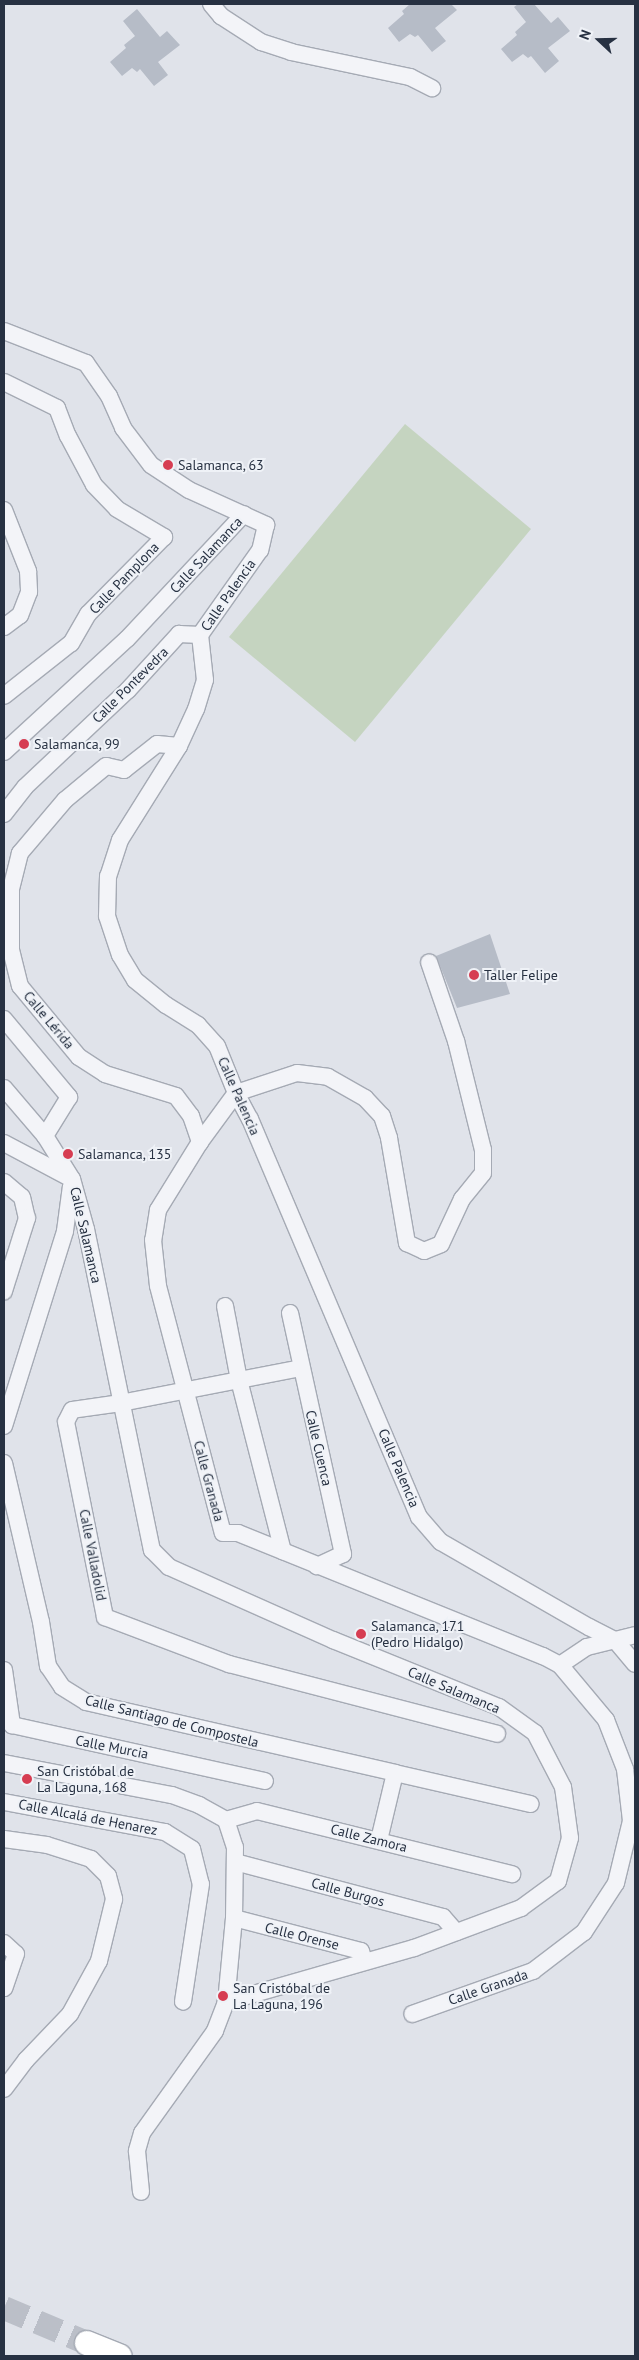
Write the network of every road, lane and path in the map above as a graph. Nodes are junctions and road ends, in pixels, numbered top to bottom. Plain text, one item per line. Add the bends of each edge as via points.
1 (211, 4) edge
2 (432, 88) dead end
3 (4, 331) edge
4 (4, 382) edge
5 (4, 510) edge
6 (244, 514) junction
7 (4, 627) edge
8 (200, 636) junction
9 (4, 696) edge
10 (179, 746) junction
11 (4, 752) edge
12 (4, 814) edge
13 (429, 962) dead end
14 (4, 1019) edge
15 (4, 1088) edge
16 (236, 1094) junction
17 (44, 1136) junction
18 (200, 1142) junction
19 (4, 1143) edge
20 (72, 1179) junction
21 (4, 1182) edge
22 (4, 1291) edge
23 (225, 1306) dead end
24 (290, 1313) dead end
25 (301, 1368) junction
26 (239, 1380) junction
27 (184, 1391) junction
28 (121, 1404) junction
29 (4, 1426) edge
30 (4, 1463) edge
31 (283, 1551) junction
32 (317, 1566) junction
33 (635, 1635) edge
34 (614, 1640) junction
35 (635, 1664) edge
36 (560, 1665) junction
37 (4, 1670) edge
38 (497, 1734) dead end
39 (4, 1763) edge
40 (396, 1773) junction
41 (265, 1782) dead end
42 (4, 1802) edge
43 (530, 1804) dead end
44 (226, 1820) junction
45 (4, 1839) edge
46 (379, 1840) junction
47 (235, 1862) junction
48 (512, 1874) dead end
49 (234, 1918) junction
50 (456, 1932) junction
51 (4, 1943) edge
52 (364, 1961) junction
53 (4, 1988) edge
54 (183, 2002) dead end
55 (226, 2002) junction
56 (412, 2014) dead end
57 (4, 2089) edge
58 (141, 2192) dead end
59 (87, 2343) tunnel mouth
60 (120, 2356) edge

1 - 2 street via 221,16 261,42 291,52 410,77
3 - 6 street, Calle Salamanca via 86,363 109,396 123,428 151,465 189,490
4 - 9 street, Calle Pamplona via 57,408 94,485 117,509 164,537 88,614 71,643
5 - 7 street via 28,571 29,592 20,616
6 - 8 street, Calle Palencia via 266,525 260,550
6 - 11 street, Calle Salamanca via 127,639
8 - 10 street, Calle Palencia via 205,680
8 - 12 street, Calle Pontevedra via 179,634 128,690 25,786
10 - 16 street, Calle Palencia via 120,840 108,876 107,916 120,955 135,980 166,1005 198,1024 217,1046
10 - 18 street, Calle Lérida via 157,744 124,770 106,766 65,800 20,853 11,890 11,950 20,986 79,1057 105,1074 176,1096 191,1116
13 - 16 street via 456,1041 483,1150 483,1173 462,1199 440,1244 424,1251 407,1243 389,1138 382,1116 365,1098 328,1077 297,1073
14 - 17 street via 70,1097
15 - 17 street, Calle Salamanca
16 - 18 street, Calle Granada
16 - 34 street, Calle Palencia via 250,1119 419,1517 441,1542
17 - 20 street, Calle Salamanca
18 - 27 street, Calle Granada via 158,1210 153,1240 158,1286
19 - 20 street
20 - 28 street, Calle Salamanca via 86,1229
20 - 29 street via 65,1231
21 - 22 street via 22,1197 27,1218
23 - 26 street
24 - 25 street, Calle Cuenca
25 - 26 street, Calle Valladolid
25 - 32 street, Calle Cuenca via 343,1554
26 - 27 street, Calle Valladolid
26 - 31 street
27 - 28 street, Calle Valladolid
27 - 31 street, Calle Granada via 224,1534 238,1533
28 - 38 street, Calle Valladolid via 72,1410 66,1422 105,1617 229,1664
28 - 50 street, Calle Salamanca via 152,1550 169,1567 333,1640 499,1707 535,1734 563,1787 570,1838 558,1881 521,1908
30 - 40 street, Calle Santiago de Compostela via 48,1666 62,1687 86,1702
31 - 32 street, Calle Granada
32 - 36 street, Calle Granada
33 - 34 street
34 - 35 street
34 - 36 street via 586,1647
36 - 56 street, Calle Granada via 606,1720 625,1768 631,1821 616,1883 584,1932 533,1971
37 - 41 street, Calle Murcia via 12,1725
39 - 44 street via 172,1795
40 - 43 street, Calle Santiago de Compostela
40 - 46 street
42 - 54 street, Calle Alcalá de Henarez via 165,1832 192,1850 201,1884
44 - 46 street, Calle Zamora via 257,1811
44 - 47 street via 235,1847
45 - 57 street via 47,1845 91,1859 108,1876 114,1899 99,1961 70,2014 26,2060
46 - 48 street, Calle Zamora
47 - 49 street
47 - 50 street, Calle Burgos via 443,1917
49 - 52 street, Calle Orense via 361,1951
49 - 55 street
50 - 52 street, Calle Salamanca via 414,1948
51 - 53 street via 16,1954
52 - 55 street, Calle Salamanca
55 - 58 street via 215,2031 142,2133 137,2151
59 - 60 street

